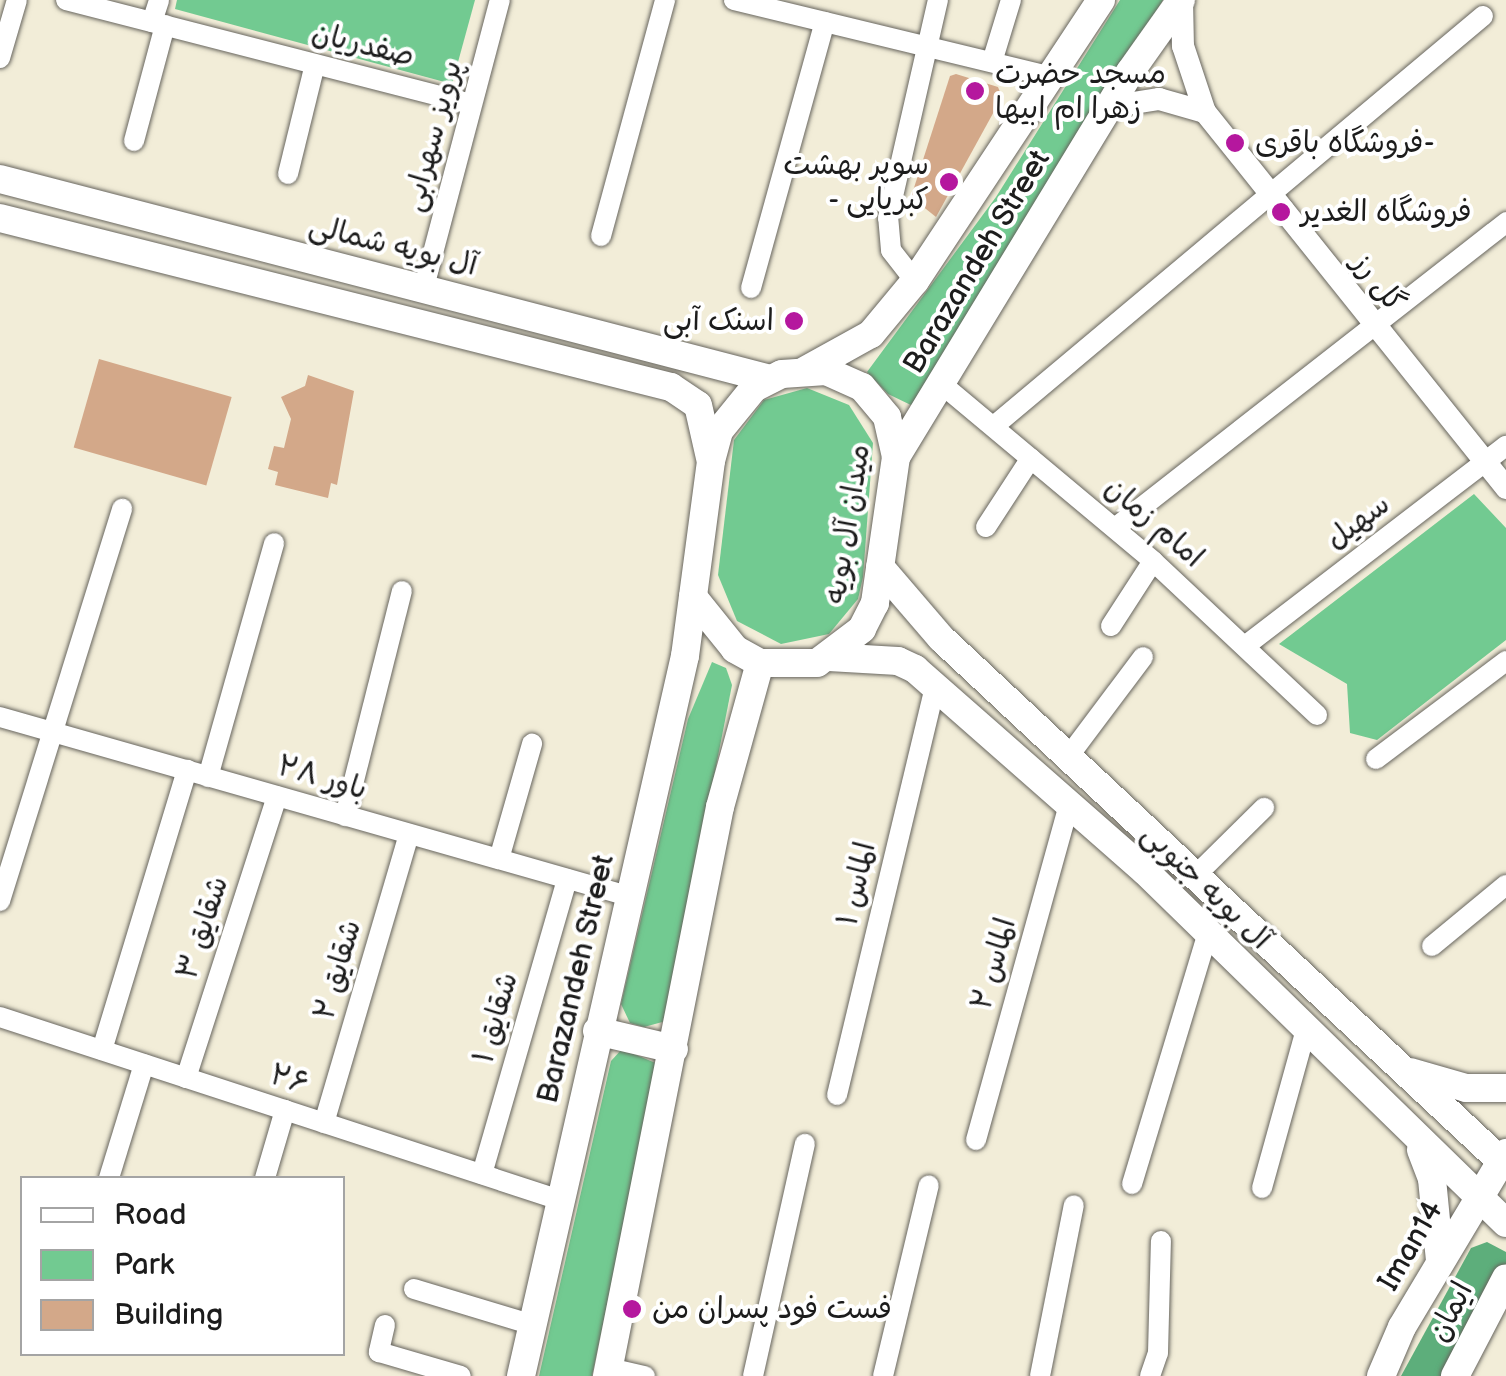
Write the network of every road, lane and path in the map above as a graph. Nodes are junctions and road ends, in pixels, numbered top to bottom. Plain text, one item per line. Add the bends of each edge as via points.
1 (17, 0) edge
2 (66, 0) edge
3 (159, 0) edge
4 (500, 0) edge
5 (665, 0) edge
6 (734, 0) edge
7 (938, 0) edge
8 (1011, 0) edge
9 (1101, 0) edge
10 (1181, 0) edge
11 (780, 5) edge
12 (1483, 16) dead end
13 (825, 22) junction
14 (159, 24) junction
15 (928, 47) junction
16 (0, 58) edge
17 (992, 62) junction
18 (315, 64) junction
19 (1049, 76) junction
20 (471, 104) junction
21 (1108, 107) junction
22 (1206, 112) junction
23 (134, 140) dead end
24 (288, 174) dead end
25 (0, 179) edge
26 (1268, 192) junction
27 (112, 208) junction
28 (0, 218) edge
29 (1506, 222) edge
30 (601, 236) dead end
31 (99, 243) junction
32 (915, 281) junction
33 (424, 287) junction
34 (751, 288) dead end
35 (1373, 326) junction
36 (806, 370) junction
37 (770, 379) junction
38 (944, 386) junction
39 (994, 426) junction
40 (1506, 446) edge
41 (896, 457) junction
42 (1031, 458) junction
43 (711, 460) junction
44 (1485, 463) junction
45 (1506, 488) edge
46 (122, 509) dead end
47 (986, 526) dead end
48 (1115, 528) junction
49 (274, 543) dead end
50 (1154, 561) junction
51 (880, 566) junction
52 (402, 590) dead end
53 (693, 597) junction
54 (1111, 626) dead end
55 (1245, 646) junction
56 (829, 657) junction
57 (1144, 657) dead end
58 (1506, 661) edge
59 (760, 663) junction
60 (935, 686) junction
61 (1317, 715) dead end
62 (0, 717) edge
63 (53, 732) junction
64 (532, 744) dead end
65 (1071, 754) junction
66 (1376, 760) dead end
67 (187, 770) junction
68 (208, 776) junction
69 (277, 796) junction
70 (1070, 804) junction
71 (1264, 808) dead end
72 (345, 816) junction
73 (409, 834) junction
74 (499, 860) junction
75 (1198, 873) junction
76 (567, 879) junction
77 (1506, 885) edge
78 (628, 896) junction
79 (0, 901) edge
80 (1208, 933) junction
81 (1432, 946) dead end
82 (0, 1017) edge
83 (1306, 1029) junction
84 (597, 1031) junction
85 (674, 1049) junction
86 (102, 1050) junction
87 (144, 1064) junction
88 (1403, 1070) junction
89 (186, 1078) junction
90 (1506, 1088) edge
91 (837, 1095) dead end
92 (285, 1110) junction
93 (324, 1123) junction
94 (976, 1140) dead end
95 (1416, 1140) junction
96 (805, 1144) dead end
97 (1504, 1160) edge
98 (482, 1174) junction
99 (110, 1176) edge
100 (265, 1176) edge
101 (929, 1184) dead end
102 (1132, 1184) dead end
103 (1262, 1188) dead end
104 (1477, 1198) junction
105 (560, 1200) junction
106 (1074, 1205) dead end
107 (1506, 1223) edge
108 (1461, 1227) junction
109 (1161, 1241) dead end
110 (1506, 1241) edge
111 (1440, 1260) junction
112 (1506, 1278) edge
113 (414, 1289) dead end
114 (1506, 1314) edge
115 (385, 1325) dead end
116 (532, 1326) junction
117 (1470, 1345) junction
118 (608, 1372) edge
119 (462, 1376) edge
120 (522, 1376) edge
121 (645, 1376) edge
122 (753, 1376) edge
123 (883, 1376) edge
124 (1040, 1376) edge
125 (1150, 1376) edge
126 (1381, 1376) edge
127 (1456, 1376) edge

1 - 16 street
2 - 14 street, صفدریان
3 - 14 street
4 - 20 street, پرویز سهرابی
5 - 30 street
6 - 11 street
7 - 15 street
8 - 17 street
9 - 19 main road, Barazandeh Street
10 - 21 main road, Barazandeh Street
10 - 22 street, گل رز via 1183,46
11 - 13 street
12 - 26 street
13 - 15 street
13 - 34 street
14 - 18 street, صفدریان
14 - 23 street
15 - 17 street
15 - 32 street via 888,218 891,250
17 - 19 street
18 - 20 street, صفدریان
18 - 24 street
19 - 32 main road, Barazandeh Street
20 - 33 street, پرویز سهرابی
21 - 22 street via 1159,99
21 - 38 main road, Barazandeh Street
22 - 26 street, گل رز
25 - 27 main road, آل بویه شمالی
26 - 35 street, گل رز
26 - 39 street
27 - 31 street
27 - 33 main road, آل بویه شمالی
28 - 31 main road
29 - 35 street
31 - 43 main road via 671,387 698,405
32 - 36 main road, Barazandeh Street via 871,334
33 - 37 main road, آل بویه شمالی
35 - 44 street, گل رز
35 - 48 street
36 - 37 main road
36 - 41 main road, میدان آل بویه via 845,378 876,400 894,435
37 - 43 main road via 730,413
38 - 39 street, امام زمان
38 - 41 main road, Barazandeh Street
39 - 42 street, امام زمان
40 - 44 street, سهیل
41 - 51 main road, میدان آل بویه
42 - 47 street
42 - 48 street, امام زمان
43 - 53 main road
44 - 45 street, گل رز
44 - 55 street, سهیل
46 - 63 street
48 - 50 street, امام زمان
49 - 68 street
50 - 54 street
50 - 55 street, امام زمان
51 - 56 main road, میدان آل بویه via 862,629
51 - 65 main road, آل بویه جنوبی via 941,638
52 - 72 street
53 - 59 main road via 735,649
53 - 78 main road, Barazandeh Street
55 - 61 street, امام زمان
56 - 59 main road via 788,668
56 - 60 main road, آل بویه جنوبی via 898,661
57 - 65 street
58 - 66 street
59 - 85 main road via 720,807
60 - 70 main road, آل بویه جنوبی
60 - 91 street, الماس ۱
62 - 63 street, باور ۲۸
63 - 67 street, باور ۲۸
63 - 79 street
64 - 74 street
65 - 75 main road, آل بویه جنوبی
67 - 68 street, باور ۲۸
67 - 86 street
68 - 69 street, باور ۲۸
69 - 72 street, باور ۲۸
69 - 89 street, شقایق ۳
70 - 80 main road, آل بویه جنوبی
70 - 94 street, الماس ۲
71 - 75 street
72 - 73 street, باور ۲۸
73 - 74 street, باور ۲۸
73 - 93 street, شقایق ۲
74 - 76 street, باور ۲۸
75 - 88 main road, آل بویه جنوبی
76 - 78 street, باور ۲۸
76 - 98 street, شقایق ۱
77 - 81 street
78 - 84 main road, Barazandeh Street
80 - 83 main road, آل بویه جنوبی
80 - 102 street
82 - 86 street, ۲۶
83 - 95 main road, آل بویه جنوبی
83 - 103 street
84 - 85 main road
84 - 105 main road, Barazandeh Street
85 - 118 main road
86 - 87 street, ۲۶
87 - 89 street, ۲۶
87 - 99 street
88 - 90 main road via 1466,1088
88 - 97 main road, آل بویه جنوبی
89 - 92 street, ۲۶
92 - 93 street, ۲۶
92 - 100 street
93 - 98 street, ۲۶
95 - 104 main road, آل بویه جنوبی
95 - 111 main road via 1432,1179
96 - 122 street
97 - 104 main road, Iman14
98 - 105 street, ۲۶
101 - 123 street
104 - 107 main road, آل بویه جنوبی
104 - 108 main road, Iman14
105 - 116 main road, Barazandeh Street
106 - 124 street
108 - 110 main road via 1480,1224
108 - 111 main road, Iman14
109 - 125 street via 1158,1353
111 - 126 main road, Iman14
112 - 117 main road, ایمان
113 - 116 street
114 - 117 main road
115 - 119 street via 379,1352
116 - 120 main road, Barazandeh Street
117 - 127 main road, ایمان
118 - 121 street

